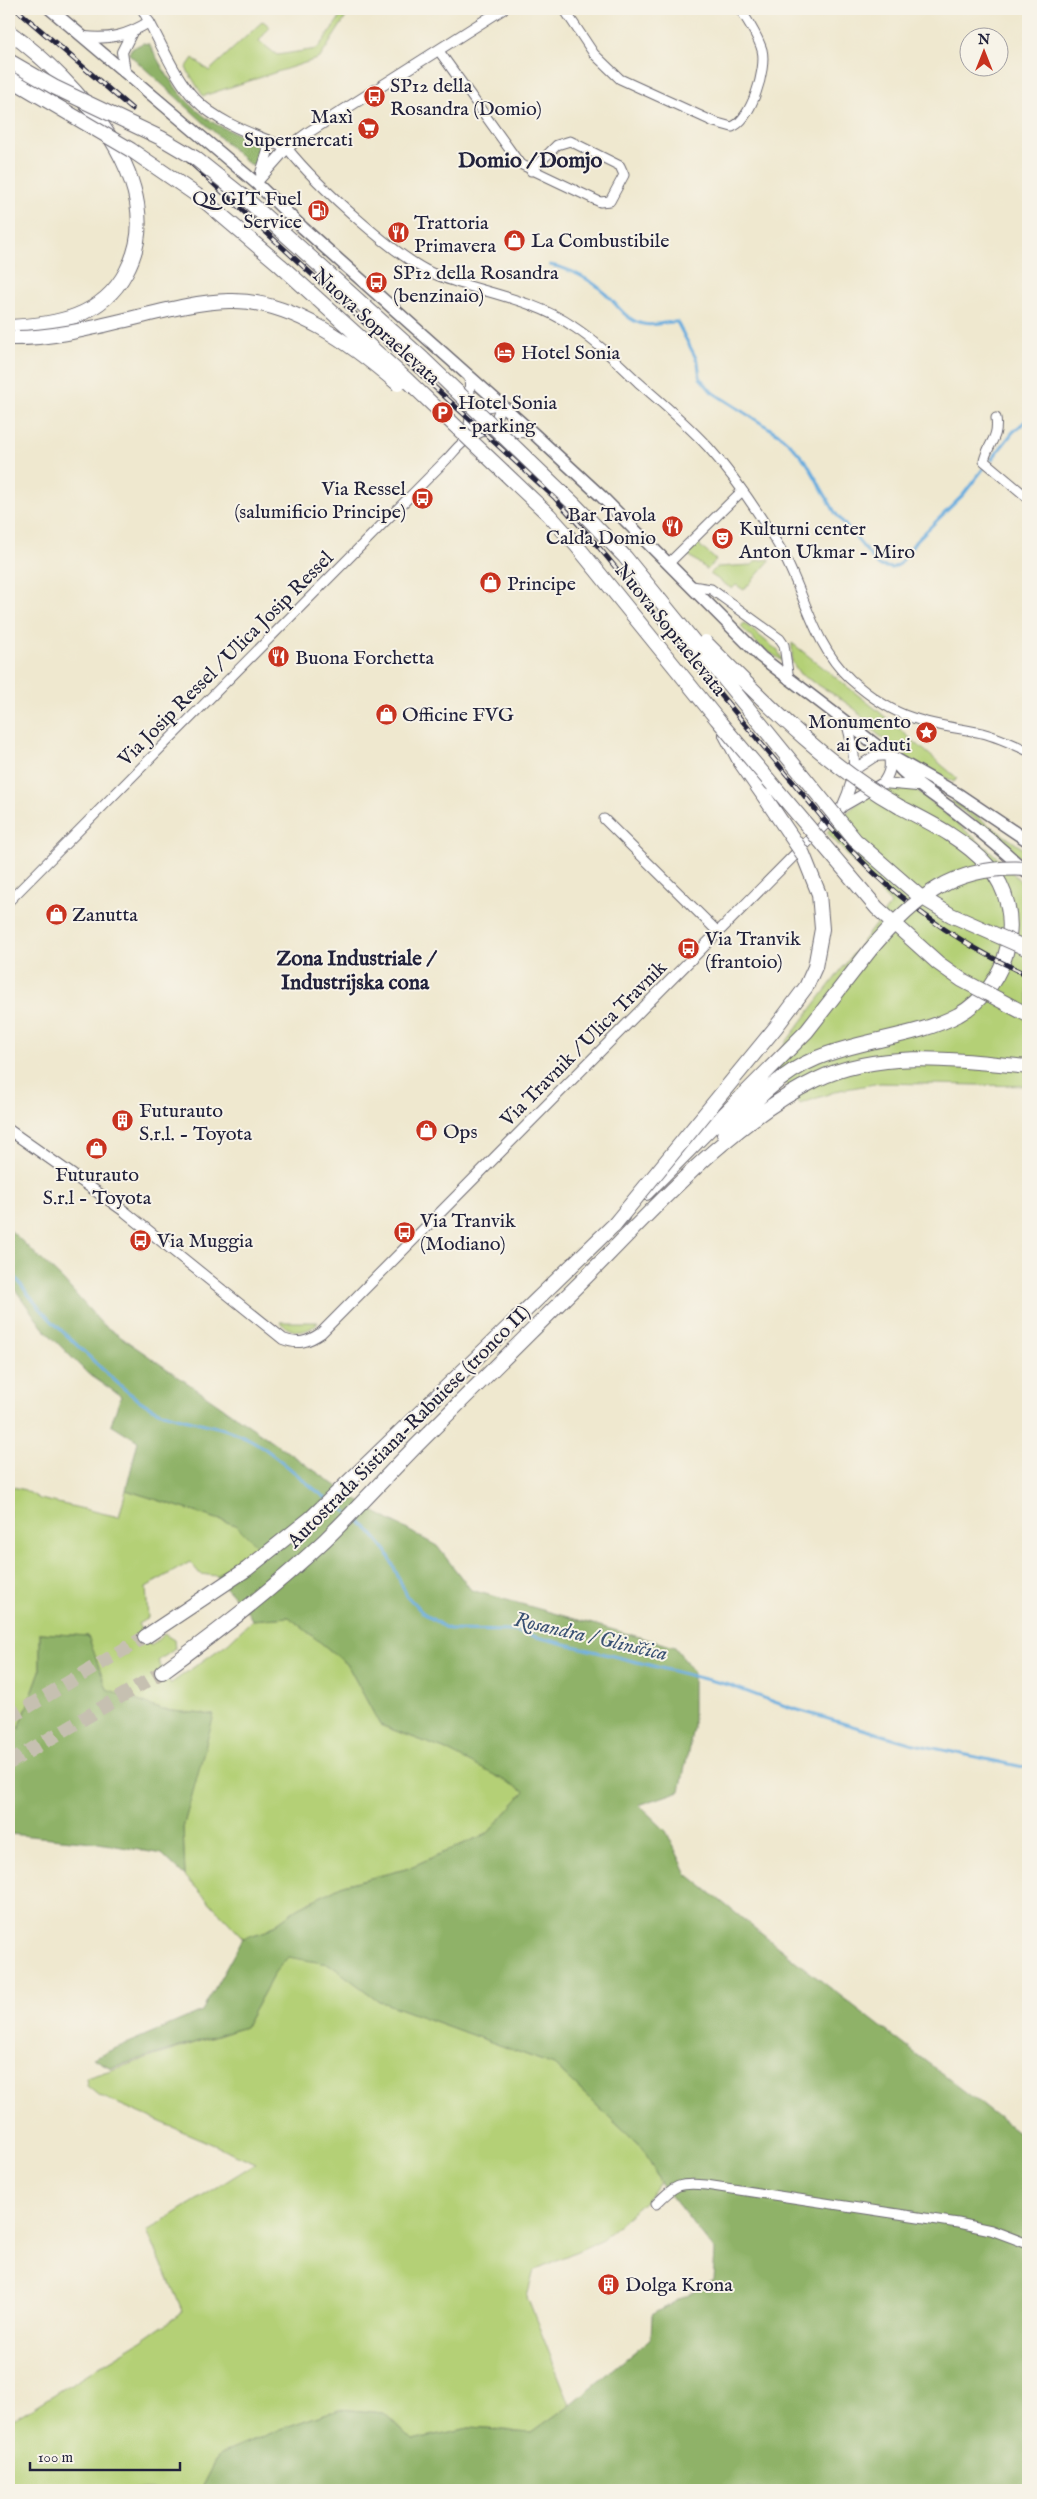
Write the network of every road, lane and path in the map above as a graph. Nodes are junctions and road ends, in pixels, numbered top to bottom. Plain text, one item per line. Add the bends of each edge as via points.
1 (50, 9) edge
2 (142, 9) edge
3 (503, 9) edge
4 (564, 9) edge
5 (740, 9) edge
6 (149, 22) junction
7 (9, 32) edge
8 (132, 32) junction
9 (85, 38) junction
10 (439, 51) junction
11 (9, 61) edge
12 (126, 72) junction
13 (9, 78) edge
14 (268, 140) junction
15 (287, 148) junction
16 (531, 171) junction
17 (256, 183) junction
18 (9, 326) edge
19 (9, 338) edge
20 (469, 376) junction
21 (501, 404) junction
22 (996, 418) dead end
23 (471, 419) junction
24 (484, 433) junction
25 (532, 433) junction
26 (467, 440) junction
27 (742, 491) junction
28 (1028, 498) edge
29 (549, 515) junction
30 (625, 557) junction
31 (669, 563) junction
32 (692, 586) junction
33 (789, 680) junction
34 (717, 719) junction
35 (847, 723) junction
36 (1028, 751) edge
37 (888, 755) junction
38 (855, 769) junction
39 (883, 783) junction
40 (917, 786) junction
41 (842, 806) junction
42 (604, 820) dead end
43 (1028, 841) edge
44 (1028, 868) edge
45 (1028, 874) edge
46 (9, 901) edge
47 (718, 932) junction
48 (1028, 949) edge
49 (1028, 1015) edge
50 (1028, 1068) edge
51 (9, 1130) edge
52 (670, 1193) junction
53 (614, 1225) junction
54 (145, 1637) tunnel mouth
55 (162, 1672) tunnel mouth
56 (656, 2204) dead end
57 (1028, 2244) edge

1 - 9 main road
2 - 6 street
3 - 10 street
4 - 5 street via 594,54 620,79 732,127 741,122 749,109 760,79 763,59 760,44
6 - 8 street
6 - 14 street via 179,78 198,102 219,119
7 - 18 highway, bridge via 59,73 93,112 126,168 136,201 138,228 129,268 116,289 98,305 67,320
8 - 9 street via 104,39
8 - 12 street via 122,52
9 - 12 main road
10 - 15 street via 367,93
10 - 16 street via 513,157
11 - 30 highway, Nuova Sopraelevata, bridge via 54,87 161,138 216,174 423,359
12 - 17 main road
13 - 29 highway, Nuova Sopraelevata, bridge via 150,163 227,219 408,381
14 - 15 street
14 - 17 street via 266,164
15 - 17 street
15 - 27 street via 345,206 417,264 435,275 540,310 574,326 692,431 720,460
16 - 16 street via 545,174 603,203 611,199 624,175 620,166 570,141 558,145
17 - 20 main road
19 - 29 highway, bridge via 74,332 205,303 250,301 274,306 317,326 386,373
20 - 21 main road
20 - 23 street
21 - 23 street via 479,409
21 - 24 street via 495,422
21 - 25 main road
22 - 28 street via 995,438 984,461
23 - 26 street
24 - 25 street, Via Josip Ressel / Ulica Josip Ressel
24 - 26 street, Via Josip Ressel / Ulica Josip Ressel
25 - 31 main road
26 - 46 street, Via Josip Ressel / Ulica Josip Ressel
27 - 31 street
27 - 36 street via 781,550 826,652 850,679 911,718 988,735
29 - 34 highway, Nuova Sopraelevata, bridge
30 - 48 highway, Nuova Sopraelevata, bridge via 855,840 926,900 975,927
30 - 52 highway, bridge via 719,656 819,751 848,775 936,826 975,853 998,881 1008,908 1010,933 1006,958 995,981 979,1000 930,1027 816,1058 779,1080
31 - 32 main road
32 - 33 main road via 761,657
32 - 33 street via 711,589 780,639 789,667
33 - 35 main road
34 - 49 highway, Nuova Sopraelevata, bridge via 844,871 911,941 962,980
34 - 53 highway, bridge via 811,873 822,911 820,949 806,987 792,1007
35 - 37 main road
35 - 38 street, Via Travnik / Ulica Travnik
37 - 38 street via 875,756
37 - 39 street via 891,765
37 - 40 main road
37 - 43 main road via 958,794
38 - 41 street, Via Travnik / Ulica Travnik via 851,788
39 - 40 street
39 - 41 street, Via Travnik / Ulica Travnik
40 - 45 main road via 981,832
41 - 47 street, Via Travnik / Ulica Travnik
42 - 47 street
44 - 53 highway, bridge via 970,874 937,886 916,901 870,950 807,1031
47 - 51 street, Via Travnik / Ulica Travnik via 321,1333 301,1343 283,1340 124,1211
50 - 52 highway via 894,1060 854,1067 818,1079 778,1101 735,1134
52 - 55 highway, Autostrada Sistiana-Rabuiese (tronco II) via 325,1540 247,1608
53 - 54 highway, Autostrada Sistiana-Rabuiese (tronco II) via 311,1518 223,1586
56 - 57 street via 672,2187 706,2185 958,2223 991,2230

